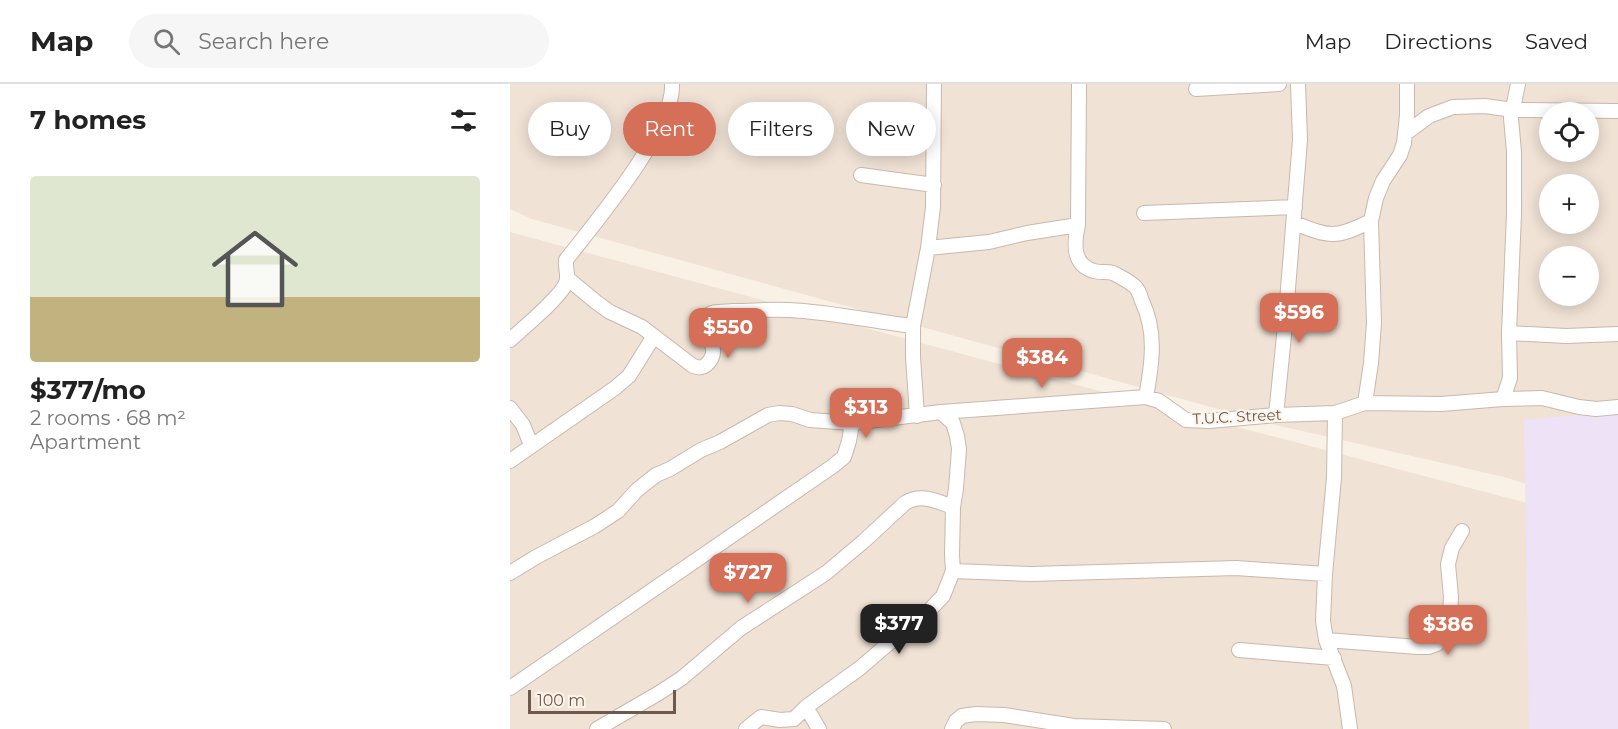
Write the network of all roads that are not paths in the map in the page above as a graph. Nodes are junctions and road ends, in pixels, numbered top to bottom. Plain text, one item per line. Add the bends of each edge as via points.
1 (672, 84) edge
2 (934, 84) edge
3 (1079, 84) edge
4 (1279, 84) edge
5 (1298, 84) edge
6 (1407, 84) edge
7 (1518, 84) edge
8 (1196, 89) dead end
9 (1513, 110) junction
10 (1618, 111) edge
11 (1406, 133) junction
12 (861, 175) dead end
13 (934, 185) junction
14 (1295, 207) junction
15 (1144, 213) dead end
16 (1371, 221) junction
17 (1294, 223) junction
18 (1078, 225) junction
19 (928, 248) junction
20 (567, 278) junction
21 (913, 326) junction
22 (1509, 333) junction
23 (1618, 334) edge
24 (654, 336) junction
25 (510, 340) edge
26 (1146, 397) junction
27 (1503, 399) junction
28 (1365, 403) junction
29 (510, 408) edge
30 (1618, 408) edge
31 (941, 412) junction
32 (1335, 413) junction
33 (1275, 415) junction
34 (917, 416) junction
35 (852, 423) junction
36 (531, 445) junction
37 (510, 461) edge
38 (953, 507) junction
39 (1462, 531) dead end
40 (953, 571) junction
41 (510, 573) edge
42 (1325, 574) junction
43 (1326, 640) junction
44 (1239, 650) dead end
45 (1334, 658) junction
46 (510, 688) edge
47 (806, 707) junction
48 (597, 729) edge
49 (746, 729) edge
50 (819, 729) edge
51 (952, 729) edge
52 (1164, 729) edge
53 (1350, 729) edge

1 - 20 street via 670,104 639,164 566,260
2 - 13 street
3 - 18 street
4 - 8 street
5 - 14 street via 1300,140
6 - 11 street
7 - 9 street
9 - 10 street
9 - 11 street via 1453,107 1429,116
9 - 22 street
11 - 16 street via 1400,155 1376,198
12 - 13 street
13 - 19 street
14 - 15 street
14 - 17 street
16 - 17 street via 1338,235 1321,234
16 - 28 street via 1374,323
17 - 33 street
18 - 19 street via 989,242
18 - 26 street via 1076,256 1083,267 1112,273 1135,286 1146,308 1153,352
19 - 21 street
20 - 24 street via 603,307
20 - 25 street via 559,294
21 - 24 street via 789,310 710,314 705,323 714,352 711,360 699,368
21 - 34 street
22 - 23 street
22 - 27 street via 1510,378
24 - 36 street via 628,376 615,388
26 - 31 street
26 - 33 street, T.U.C. Street via 1186,420
27 - 28 street, T.U.C. Street via 1441,404
27 - 30 street, T.U.C. Street via 1542,398 1579,407
28 - 32 street, T.U.C. Street
29 - 36 street
31 - 34 street
31 - 38 street via 952,423 959,449
32 - 33 street, T.U.C. Street
32 - 42 street via 1334,478
34 - 35 street
35 - 41 street via 810,420 779,412 768,414 656,475 618,511
35 - 46 street via 844,457 833,466
36 - 37 street
38 - 40 street
38 - 48 street via 922,497 905,503 826,573 741,628 682,678
39 - 43 street via 1448,564 1450,612 1437,644 1418,647
40 - 42 street via 1031,574 1236,568
40 - 47 street via 943,596 923,617
42 - 43 street
43 - 45 street
44 - 45 street
45 - 53 street via 1344,686
47 - 49 street via 794,719 761,717
47 - 50 street
51 - 52 street via 962,716 976,714 1074,726

